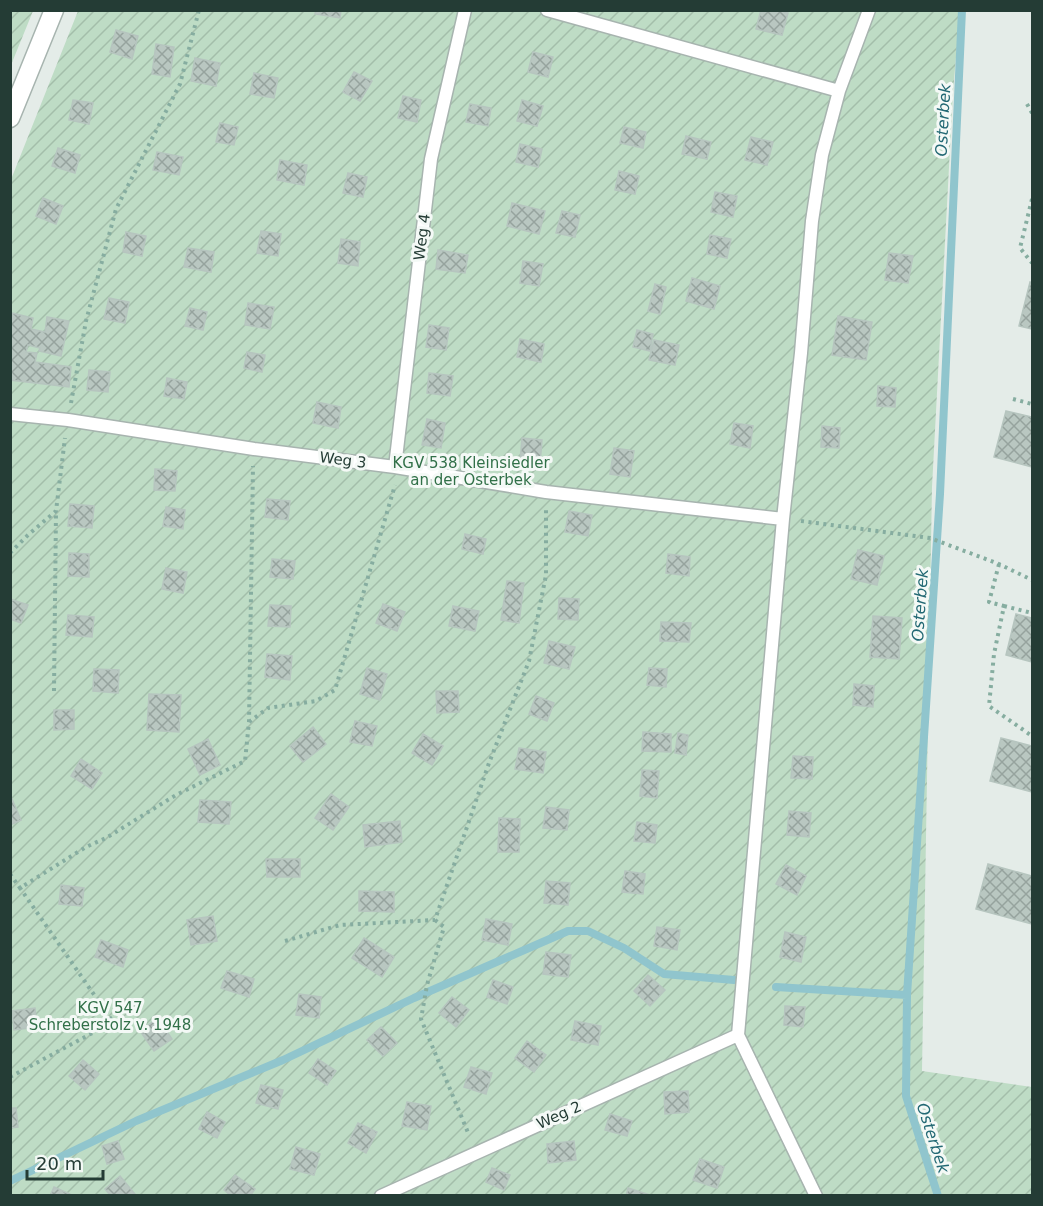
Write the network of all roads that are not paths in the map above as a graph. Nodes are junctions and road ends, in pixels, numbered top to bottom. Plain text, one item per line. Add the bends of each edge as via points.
1 (54, 10) edge
2 (465, 10) edge
3 (547, 10) edge
4 (869, 10) edge
5 (575, 14) edge
6 (839, 92) junction
7 (10, 118) edge
8 (10, 414) edge
9 (395, 467) junction
10 (783, 519) junction
11 (738, 1035) junction
12 (381, 1196) edge
13 (816, 1196) edge

1 - 7 street
2 - 9 lane, Weg 4 via 431,159
3 - 5 lane
4 - 6 lane
5 - 6 lane
6 - 10 lane via 822,155 812,221
8 - 9 lane, Weg 3
9 - 10 lane, Weg 3 via 546,492
10 - 11 lane
11 - 12 lane, Weg 2
11 - 13 lane

